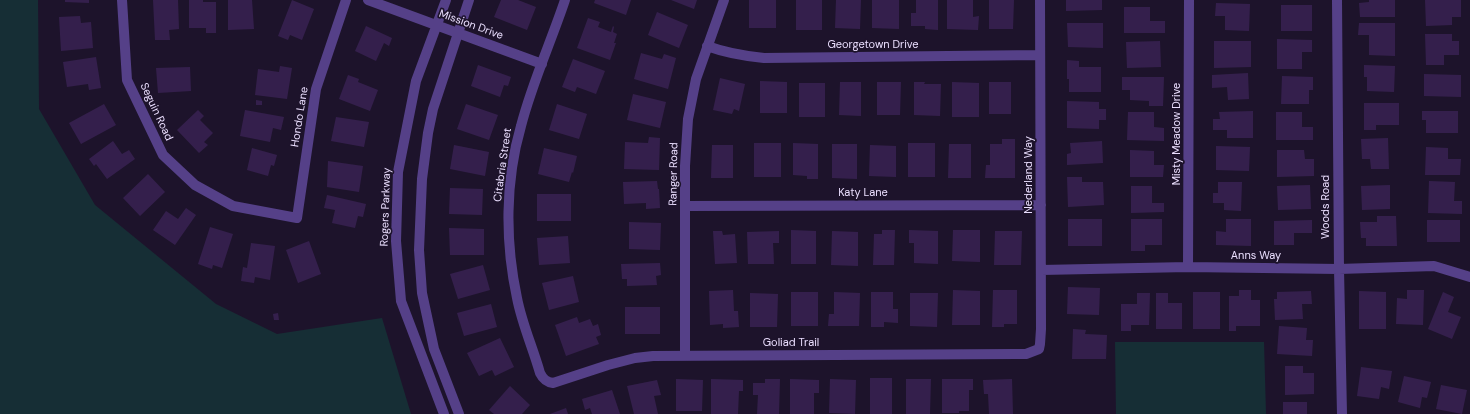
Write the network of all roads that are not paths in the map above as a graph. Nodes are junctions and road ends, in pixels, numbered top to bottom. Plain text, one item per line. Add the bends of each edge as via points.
1 (122, 0) edge
2 (346, 0) edge
3 (368, 0) edge
4 (446, 0) edge
5 (469, 0) edge
6 (565, 0) edge
7 (724, 0) edge
8 (1040, 0) edge
9 (1189, 0) edge
10 (1337, 0) edge
11 (436, 26) junction
12 (458, 34) junction
13 (707, 46) junction
14 (1040, 55) junction
15 (542, 64) junction
16 (1041, 205) junction
17 (685, 206) junction
18 (297, 218) joint
19 (1188, 267) junction
20 (1339, 269) junction
21 (1041, 270) junction
22 (1470, 277) edge
23 (1039, 349) joint
24 (685, 355) junction
25 (547, 382) joint
26 (444, 414) edge
27 (459, 414) edge
28 (1342, 414) edge

1 - 18 street, Seguin Road via 127,80 162,155 195,185 233,206
2 - 18 street, Hondo Lane via 316,89
3 - 11 street, Mission Drive
4 - 11 street, Rogers Parkway
5 - 12 street
6 - 15 street, Citabria Street
7 - 13 street, Ranger Road
8 - 14 street, Nederland Way
9 - 19 street, Misty Meadow Drive
10 - 20 street, Woods Road
11 - 12 street, Mission Drive
11 - 26 street, Rogers Parkway via 416,81 399,165 396,241 401,301
12 - 15 street, Mission Drive
12 - 27 street via 433,109 428,133 422,179 418,250 422,293 434,349
13 - 14 street, Georgetown Drive via 726,53 764,58
13 - 17 street, Ranger Road via 696,79 688,119
14 - 16 street, Nederland Way
15 - 25 street, Citabria Street via 520,126 514,155 510,183 509,232 517,298 540,373
16 - 17 street, Katy Lane
16 - 21 street, Nederland Way
17 - 24 street, Ranger Road
19 - 20 street, Anns Way
19 - 21 street, Anns Way
20 - 22 street, Anns Way via 1434,266
20 - 28 street, Woods Road
21 - 23 street, Nederland Way
23 - 24 street, Goliad Trail via 1026,354
24 - 25 street, Goliad Trail via 636,358 554,383

